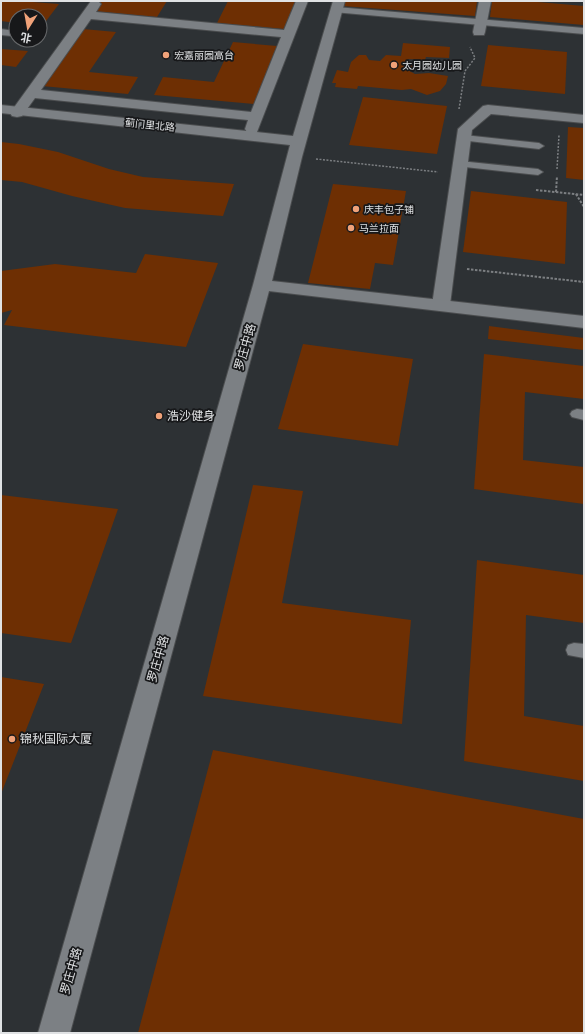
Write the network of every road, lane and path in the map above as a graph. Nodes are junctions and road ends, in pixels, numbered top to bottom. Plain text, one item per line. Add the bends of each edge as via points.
1 (97, 1) edge
2 (302, 1) edge
3 (485, 1) edge
4 (337, 5) edge
5 (86, 15) junction
6 (584, 31) edge
7 (479, 32) junction
8 (289, 34) junction
9 (465, 71) dead end
10 (30, 93) junction
11 (1, 109) edge
12 (17, 112) dead end
13 (560, 116) junction
14 (257, 117) junction
15 (584, 119) edge
16 (249, 136) junction
17 (464, 138) junction
18 (299, 141) junction
19 (539, 146) dead end
20 (294, 157) junction
21 (459, 169) junction
22 (538, 172) dead end
23 (556, 192) dead end
24 (576, 194) dead end
25 (584, 207) edge
26 (446, 266) junction
27 (584, 282) edge
28 (262, 285) junction
29 (441, 305) junction
30 (584, 322) edge
31 (54, 1033) edge

1 - 5 street
2 - 8 street
3 - 7 street
4 - 7 lane
4 - 18 street, 罗庄中路
5 - 8 street
5 - 10 street
6 - 7 lane
7 - 9 path via 469,46 475,58
8 - 14 street
10 - 12 street
10 - 14 street
11 - 16 street, 蓟门里北路
13 - 15 street
13 - 17 street via 488,109 465,129
13 - 23 path
14 - 16 street
16 - 18 street, 蓟门里北路
17 - 19 lane
17 - 21 street
18 - 20 street, 罗庄中路
20 - 21 path
20 - 28 street, 罗庄中路
21 - 22 lane
21 - 26 street
24 - 25 path
26 - 27 path
26 - 29 street
28 - 29 street
28 - 31 street, 罗庄中路
29 - 30 street

